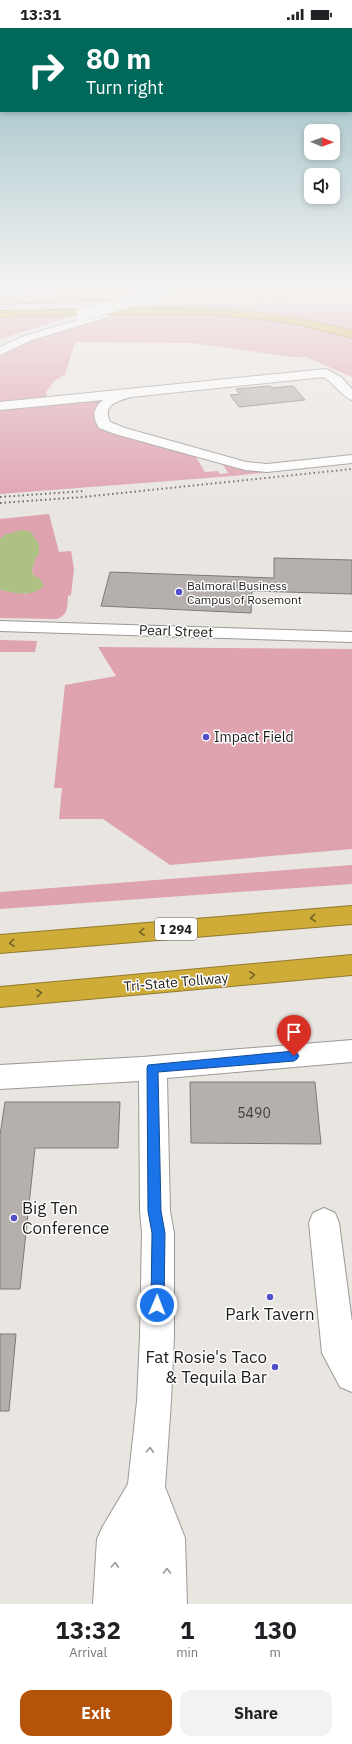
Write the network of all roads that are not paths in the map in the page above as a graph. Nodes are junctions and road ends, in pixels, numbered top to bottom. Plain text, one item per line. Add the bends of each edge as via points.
1 (129, 393) junction
2 (352, 396) edge
3 (0, 406) edge
4 (352, 459) edge
5 (0, 626) edge
6 (352, 637) edge
7 (352, 915) edge
8 (0, 944) edge
9 (352, 964) edge
10 (284, 972) junction
11 (352, 980) edge
12 (0, 997) edge
13 (352, 1051) edge
14 (147, 1068) junction
15 (0, 1077) edge
16 (324, 1223) dead end
17 (352, 1375) edge
18 (147, 1488) junction
19 (113, 1604) edge
20 (142, 1604) edge
21 (167, 1604) edge

1 - 2 street via 326,373 337,380
1 - 3 street
1 - 4 street via 111,399 102,407 100,416 104,425 245,466 267,468
5 - 6 street, Pearl Street
7 -> 8 highway, I 294
9 - 10 highway, Tri-State Tollway
10 - 11 highway
12 -> 10 highway, Tri-State Tollway
13 - 14 street
14 - 15 street
18 -> 14 street via 154,1401 158,1233 148,1171
16 - 17 street via 339,1353
19 -> 18 street via 116,1539
18 - 20 street via 142,1537
21 -> 18 street via 166,1538

